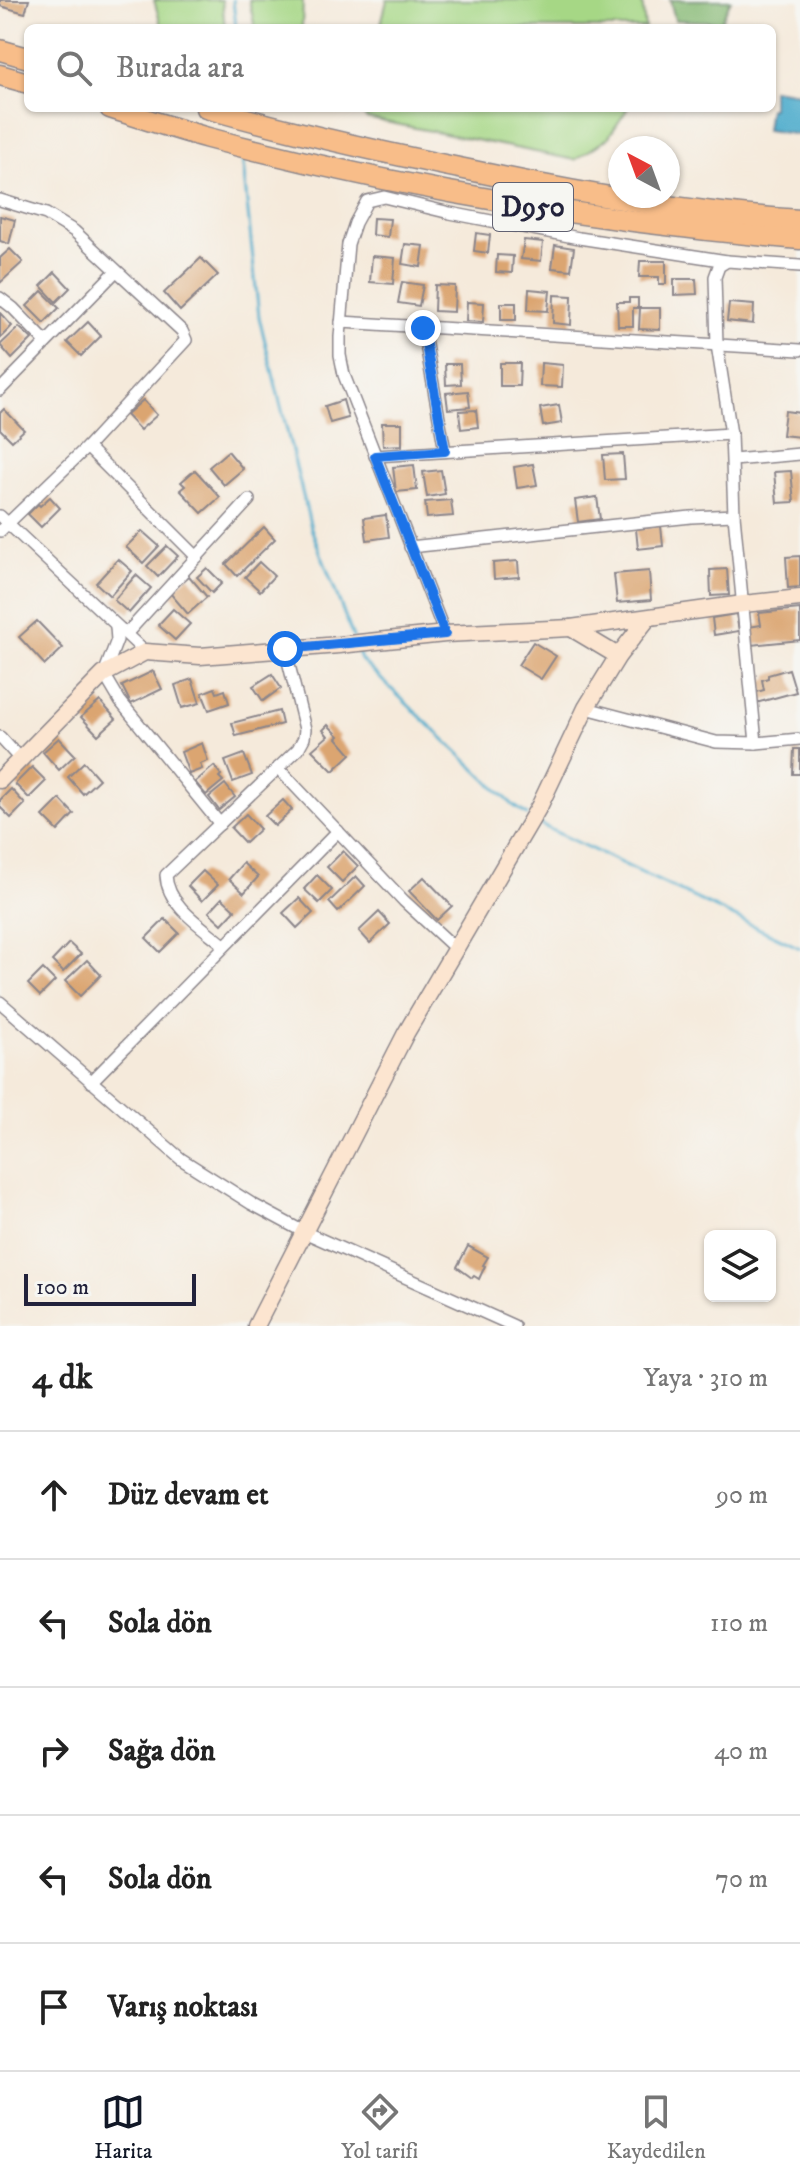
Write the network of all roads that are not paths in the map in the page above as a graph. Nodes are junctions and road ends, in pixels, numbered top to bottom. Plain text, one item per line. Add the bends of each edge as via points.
1 (0, 50) edge
2 (24, 57) edge
3 (0, 75) edge
4 (24, 82) edge
5 (123, 112) edge
6 (222, 112) edge
7 (0, 200) edge
8 (800, 220) edge
9 (800, 239) edge
10 (727, 261) junction
11 (800, 266) edge
12 (116, 271) junction
13 (0, 298) edge
14 (341, 322) junction
15 (423, 328) junction
16 (46, 342) junction
17 (717, 345) junction
18 (800, 350) edge
19 (0, 390) edge
20 (731, 434) junction
21 (87, 447) junction
22 (445, 451) junction
23 (800, 454) edge
24 (375, 456) junction
25 (733, 460) junction
26 (249, 500) dead end
27 (734, 515) junction
28 (3, 524) edge
29 (410, 547) junction
30 (197, 557) junction
31 (800, 598) edge
32 (743, 604) junction
33 (648, 618) junction
34 (571, 628) junction
35 (122, 630) junction
36 (445, 634) junction
37 (285, 649) junction
38 (145, 652) junction
39 (618, 656) junction
40 (104, 674) junction
41 (586, 708) junction
42 (0, 737) edge
43 (800, 739) edge
44 (756, 743) junction
45 (20, 759) junction
46 (278, 768) junction
47 (0, 780) edge
48 (220, 824) junction
49 (338, 831) junction
50 (224, 945) junction
51 (455, 948) junction
52 (0, 1002) edge
53 (91, 1082) junction
54 (302, 1231) junction
55 (256, 1326) edge
56 (514, 1326) edge

1 - 2 highway
3 - 4 highway
5 - 9 highway, D950 via 357,173 526,206
6 - 8 highway, D950 via 363,149 547,186
7 - 12 street via 46,214 74,231
10 - 11 street
10 - 14 street via 565,235 384,197 367,201 355,223
10 - 17 street via 715,277
12 - 16 street
12 - 21 street via 186,340
13 - 16 street
14 - 15 street
14 - 24 street via 344,375
15 - 17 street
15 - 22 street
16 - 19 street
17 - 18 street
17 - 20 street
20 - 22 street
20 - 25 street
21 - 28 street
21 - 30 street
22 - 24 street
23 - 25 street
24 - 29 street
25 - 27 street
26 - 30 street
27 - 29 street
27 - 32 street
28 - 35 street
29 - 36 street
30 - 35 street
31 - 32 street
32 - 33 street
32 - 44 street
33 - 34 street
33 - 39 street
34 - 36 street
34 - 39 street
35 - 38 street
35 - 40 street
36 - 37 street
37 - 38 street via 200,656
37 - 46 street via 305,729 298,749
38 - 40 street
39 - 41 street
40 - 45 street
40 - 48 street
41 - 44 street via 716,742
41 - 51 street via 540,805
42 - 45 street
43 - 44 street
45 - 47 street
46 - 48 street
46 - 49 street
48 - 50 street via 166,879 169,893
49 - 50 street
49 - 51 street
50 - 53 street
51 - 54 street
52 - 53 street
53 - 54 street via 181,1159
54 - 55 street
54 - 56 street

